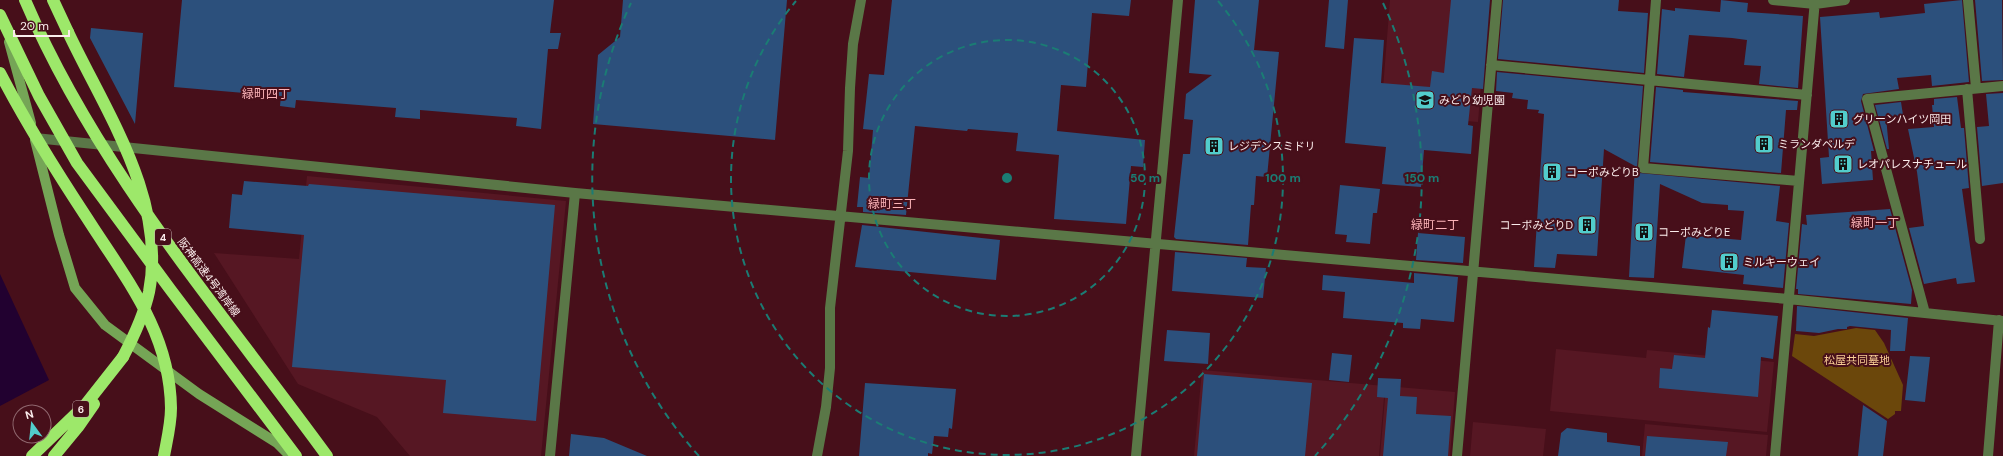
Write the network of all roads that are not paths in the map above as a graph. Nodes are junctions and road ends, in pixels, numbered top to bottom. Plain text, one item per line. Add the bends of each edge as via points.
1 (25, 0) edge
2 (53, 0) edge
3 (860, 0) edge
4 (1178, 0) edge
5 (1497, 0) edge
6 (1656, 0) edge
7 (1773, 0) edge
8 (1845, 0) edge
9 (1968, 0) edge
10 (1815, 2) edge
11 (0, 9) edge
12 (0, 15) edge
13 (1491, 65) junction
14 (0, 73) edge
15 (1649, 80) junction
16 (2003, 86) edge
17 (1971, 89) junction
18 (1807, 94) junction
19 (35, 138) junction
20 (1798, 181) junction
21 (575, 193) junction
22 (840, 216) junction
23 (1980, 238) dead end
24 (1154, 245) junction
25 (1472, 272) junction
26 (1788, 299) junction
27 (1925, 313) junction
28 (2001, 320) edge
29 (123, 357) junction
30 (32, 456) edge
31 (54, 456) edge
32 (164, 456) edge
33 (290, 456) edge
34 (296, 456) edge
35 (328, 456) edge
36 (550, 456) edge
37 (817, 456) edge
38 (1136, 456) edge
39 (1457, 456) edge
40 (1775, 456) edge
41 (1988, 456) edge

1 - 35 highway, 阪神高速4号湾岸線 / 4, bridge via 76,104 116,168 157,228
2 - 29 highway, 4, bridge via 88,76 130,156 146,211 151,244 149,291 135,334
3 - 22 street via 853,44 848,151
4 - 24 street
5 - 13 street
6 - 15 street
7 - 10 street
8 - 10 street
9 - 17 street
10 - 18 street
11 - 19 street
12 - 34 highway, 4, bridge via 39,96 77,163
13 - 15 street
13 - 25 street
14 - 32 highway, bridge via 52,165 118,263 150,319 162,348 169,380 171,409
15 - 18 street
15 - 20 street via 1643,168
16 - 17 street
17 - 23 street
17 - 27 street via 1867,99
18 - 20 street
19 - 21 street
19 - 33 street via 75,288 105,324 199,394 277,443
20 - 26 street
21 - 22 street
21 - 36 street
22 - 24 street
22 - 37 street via 830,308 830,368
24 - 25 street
24 - 38 street
25 - 26 street
25 - 39 street
26 - 27 street
26 - 40 street
27 - 28 street
28 - 41 street
29 - 30 highway, 6 via 86,404
29 - 31 highway, 4 via 78,427

